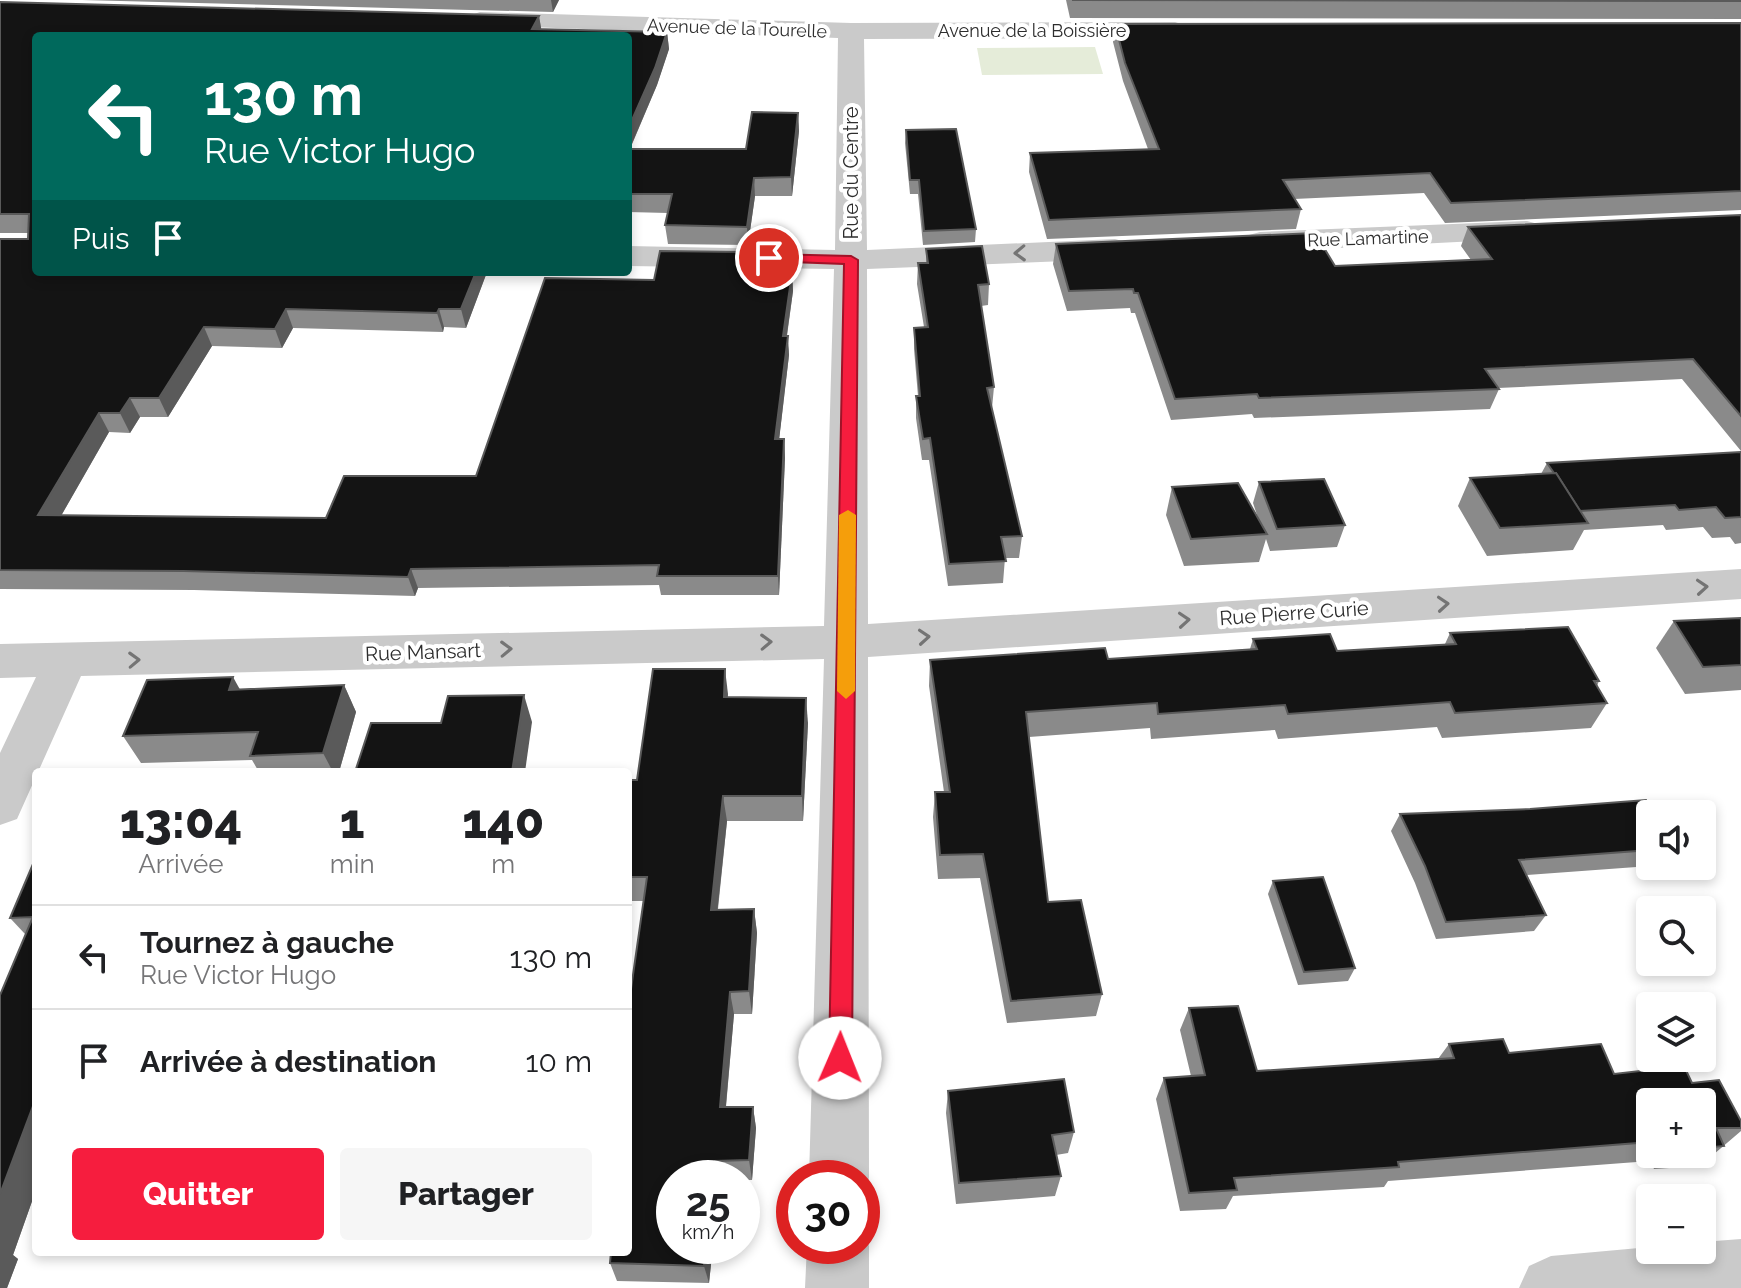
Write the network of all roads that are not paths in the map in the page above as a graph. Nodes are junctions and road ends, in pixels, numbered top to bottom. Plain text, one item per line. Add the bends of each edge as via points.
1 (456, 20) edge
2 (1207, 30) edge
3 (851, 31) junction
4 (1553, 230) edge
5 (1223, 244) edge
6 (1145, 247) edge
7 (632, 256) edge
8 (851, 260) junction
9 (1741, 584) edge
10 (846, 642) junction
11 (0, 661) edge
12 (65, 662) junction
13 (0, 805) edge
14 (839, 1160) edge
15 (838, 1264) edge
16 (1741, 1270) edge
17 (837, 1288) edge
18 (1551, 1288) edge

1 - 3 street, Avenue de la Tourelle
2 - 3 street, Avenue de la Boissière
3 - 8 street, Rue du Centre
4 - 5 street, Rue Lamartine
6 -> 8 street
7 - 8 street
8 - 10 street, Rue du Centre
10 -> 9 street, Rue Pierre Curie
12 -> 10 street, Rue Mansart
10 - 14 street, Rue du Centre
11 - 12 street, Rue Mansart
12 - 13 street
15 - 17 street
16 - 18 street

